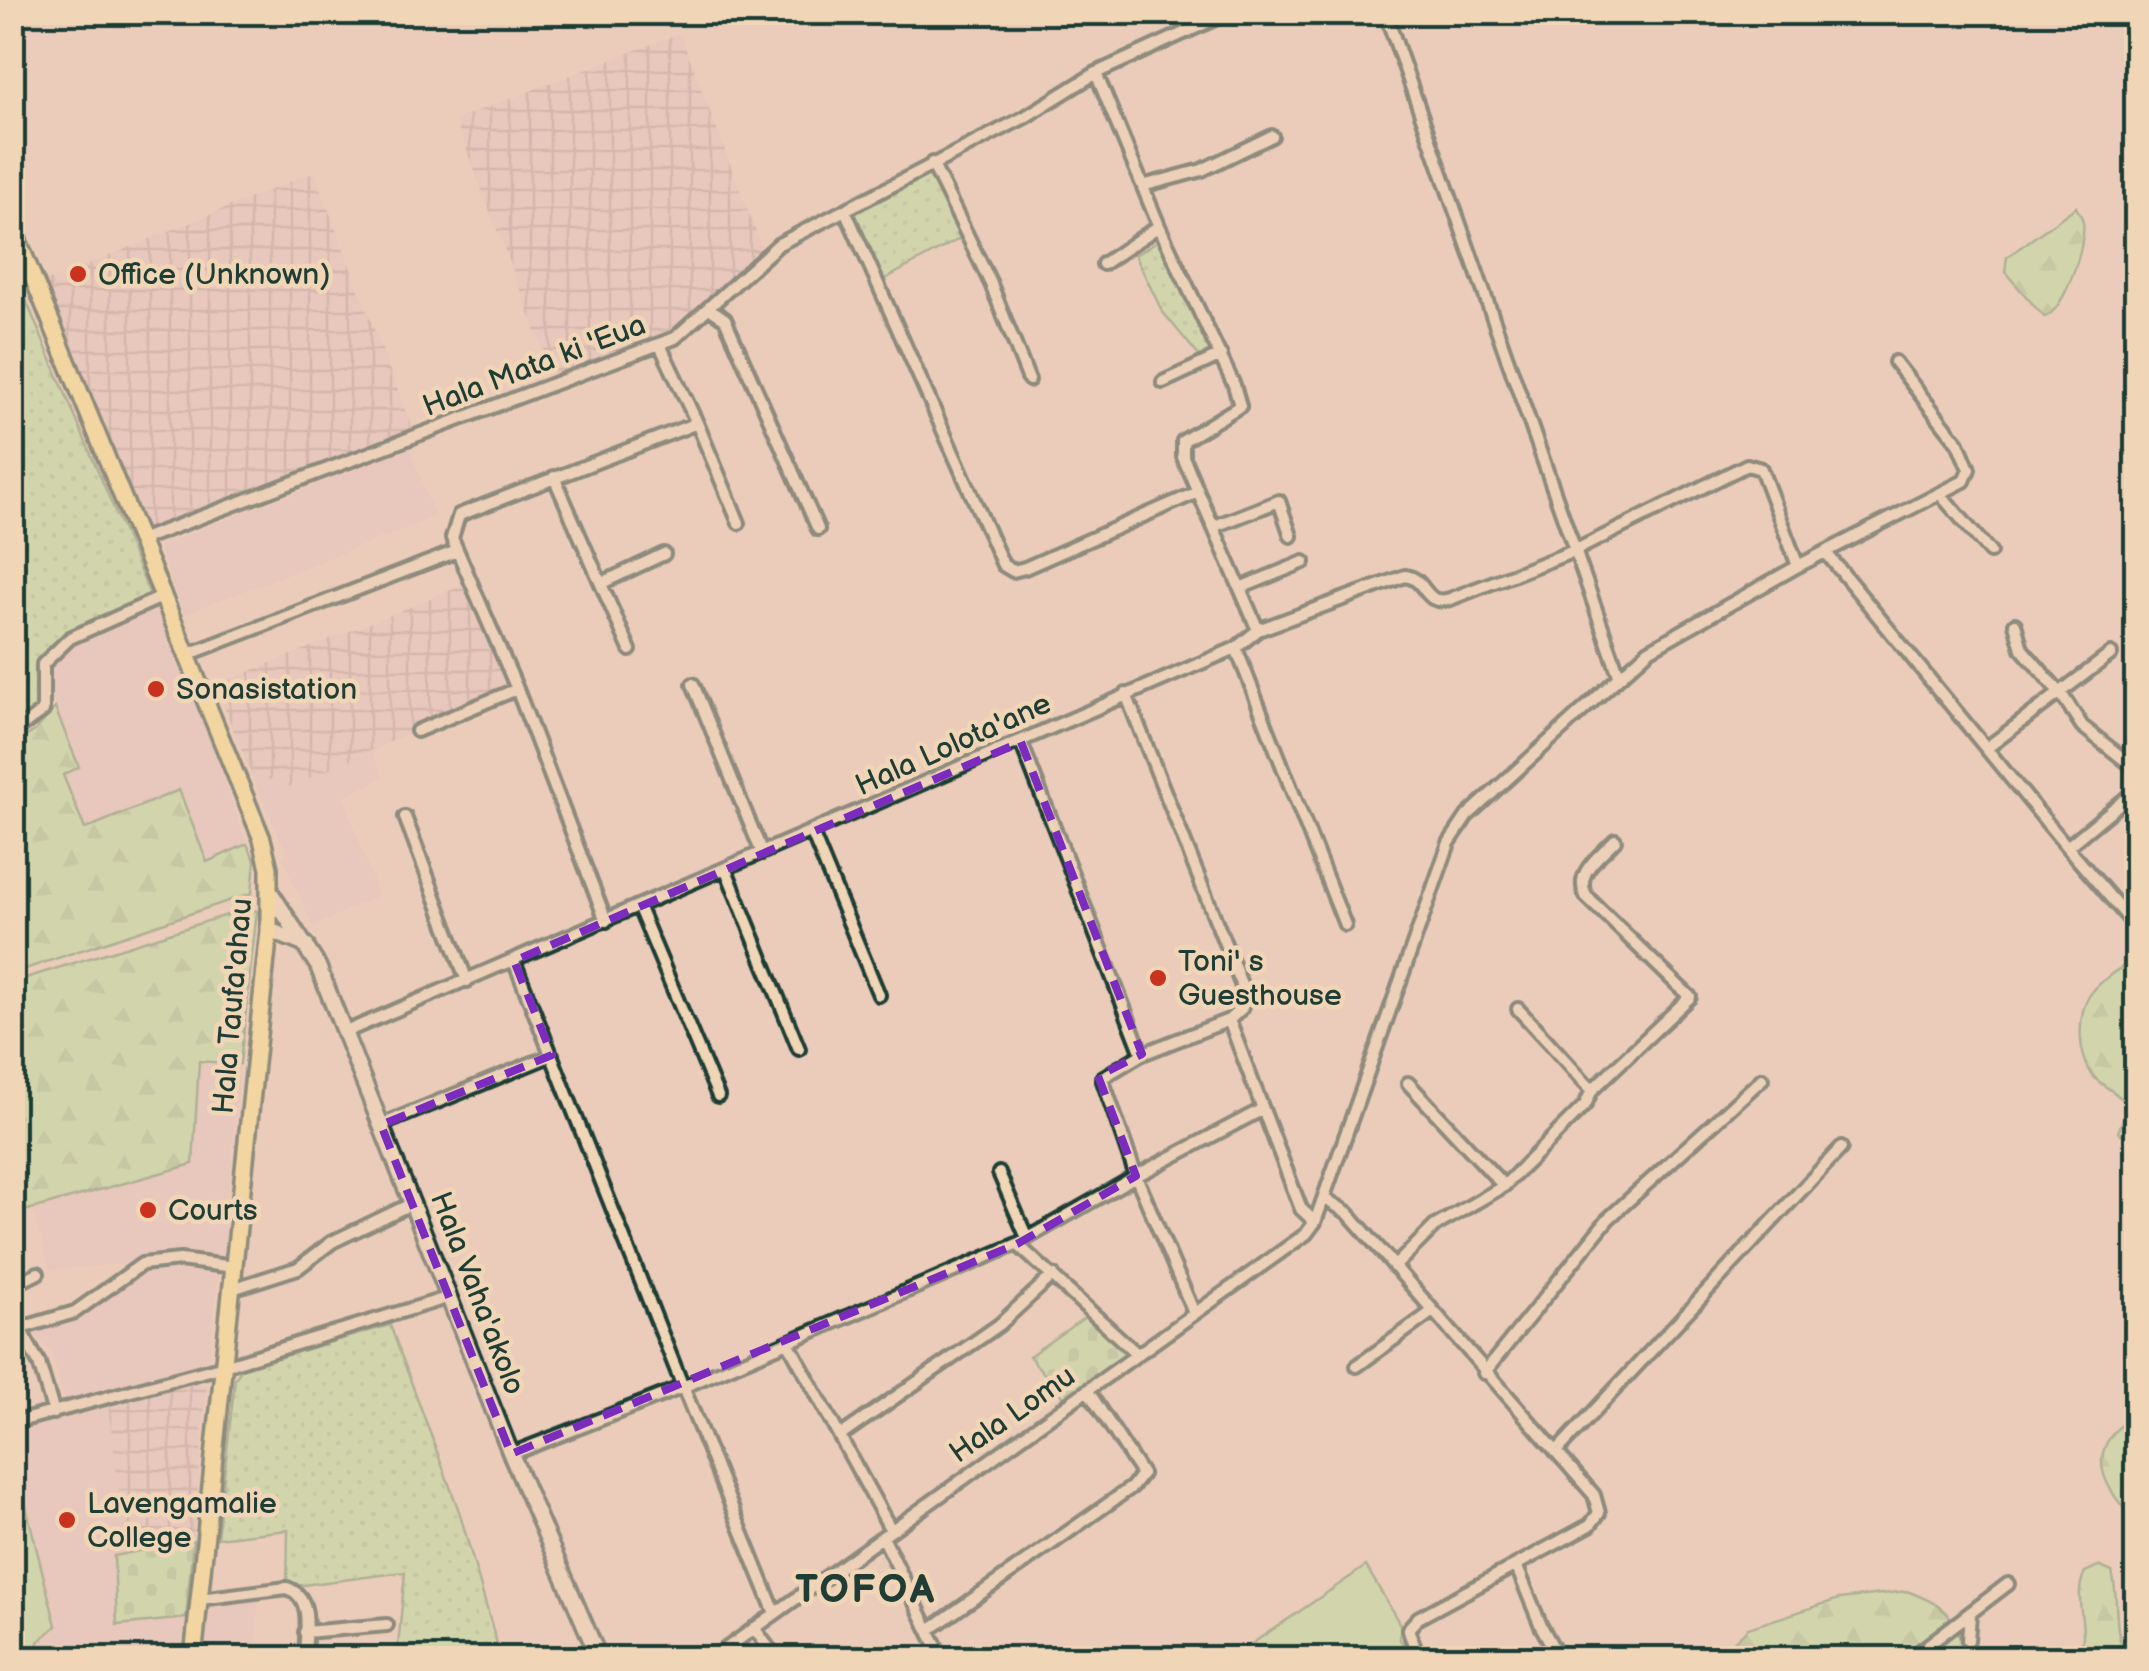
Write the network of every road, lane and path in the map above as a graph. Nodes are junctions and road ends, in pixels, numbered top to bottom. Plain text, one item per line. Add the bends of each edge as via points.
1 (1230, 12) edge
2 (1385, 12) edge
3 (1096, 73) junction
4 (1272, 136) dead end
5 (932, 164) junction
6 (1146, 185) junction
7 (845, 210) junction
8 (12, 226) edge
9 (1159, 226) junction
10 (1103, 264) dead end
11 (710, 308) junction
12 (660, 345) junction
13 (1221, 355) junction
14 (1895, 362) dead end
15 (1029, 380) dead end
16 (1163, 382) dead end
17 (697, 424) junction
18 (554, 477) junction
19 (1198, 492) junction
20 (1941, 495) junction
21 (739, 523) dead end
22 (1215, 526) junction
23 (818, 528) dead end
24 (1291, 536) dead end
25 (140, 540) junction
26 (457, 550) junction
27 (1574, 551) junction
28 (1990, 552) dead end
29 (664, 554) dead end
30 (1828, 554) junction
31 (1304, 562) dead end
32 (1798, 566) junction
33 (602, 583) junction
34 (1240, 588) junction
35 (164, 596) junction
36 (2015, 624) dead end
37 (1258, 630) junction
38 (1236, 648) junction
39 (630, 650) dead end
40 (189, 654) junction
41 (2110, 654) dead end
42 (1619, 675) junction
43 (693, 684) dead end
44 (518, 689) junction
45 (1126, 694) junction
46 (2062, 695) junction
47 (416, 731) dead end
48 (12, 733) edge
49 (1021, 742) junction
50 (1988, 748) junction
51 (2136, 769) edge
52 (2136, 790) edge
53 (405, 817) dead end
54 (812, 833) junction
55 (1614, 840) dead end
56 (2066, 847) junction
57 (762, 854) junction
58 (726, 870) junction
59 (271, 893) junction
60 (640, 908) junction
61 (606, 921) junction
62 (1345, 925) dead end
63 (2136, 927) edge
64 (268, 930) junction
65 (307, 946) junction
66 (514, 961) junction
67 (467, 981) junction
68 (879, 995) dead end
69 (1518, 1010) dead end
70 (1228, 1020) junction
71 (343, 1033) junction
72 (799, 1049) dead end
73 (552, 1054) junction
74 (1142, 1054) junction
75 (1762, 1079) dead end
76 (1408, 1083) dead end
77 (1592, 1090) junction
78 (718, 1096) dead end
79 (1263, 1109) junction
80 (381, 1124) junction
81 (1842, 1148) dead end
82 (999, 1172) dead end
83 (1136, 1176) junction
84 (1504, 1186) junction
85 (1324, 1198) junction
86 (413, 1203) junction
87 (1315, 1222) junction
88 (1022, 1241) junction
89 (234, 1267) junction
90 (1394, 1267) junction
91 (38, 1273) dead end
92 (1053, 1274) junction
93 (12, 1286) edge
94 (232, 1289) junction
95 (450, 1297) junction
96 (1434, 1311) junction
97 (1194, 1313) junction
98 (12, 1314) edge
99 (21, 1328) junction
100 (789, 1344) junction
101 (1137, 1354) junction
102 (224, 1366) junction
103 (1357, 1366) dead end
104 (1484, 1372) junction
105 (683, 1387) junction
106 (1088, 1391) junction
107 (54, 1413) junction
108 (12, 1423) edge
109 (840, 1436) junction
110 (1556, 1452) junction
111 (511, 1454) junction
112 (887, 1534) junction
113 (1516, 1564) junction
114 (2008, 1584) dead end
115 (200, 1600) junction
116 (775, 1613) junction
117 (1971, 1614) junction
118 (387, 1624) dead end
119 (754, 1628) junction
120 (930, 1630) junction
121 (305, 1632) junction
122 (1968, 1640) dead end
123 (193, 1658) edge
124 (305, 1658) edge
125 (599, 1658) edge
126 (713, 1658) edge
127 (776, 1658) edge
128 (942, 1658) edge
129 (1420, 1658) edge
130 (1560, 1658) edge
131 (1911, 1658) edge

1 - 3 street, Hala Mata ki 'Eua
2 - 27 street
3 - 5 street, Hala Mata ki 'Eua
3 - 6 street
4 - 6 street via 1202,170
5 - 7 street, Hala Mata ki 'Eua
5 - 15 street via 992,284
6 - 9 street
7 - 11 street, Hala Mata ki 'Eua via 764,254
7 - 19 street via 1003,565 1024,568
8 - 25 main road, Hala Taufa'ahau
9 - 10 street
9 - 13 street
11 - 12 street, Hala Mata ki 'Eua
11 - 23 street via 725,319
12 - 17 street
12 - 25 street, Hala Mata ki 'Eua
13 - 16 street
13 - 19 street via 1240,406 1183,441
14 - 20 street via 1958,444 1969,469 1964,482
17 - 18 street
17 - 21 street
18 - 26 street via 459,515 452,526
18 - 33 street
19 - 22 street
20 - 28 street
20 - 30 street, Hala Lomu
22 - 24 street via 1278,501
22 - 34 street
25 - 35 main road, Hala Taufa'ahau
26 - 40 street
26 - 44 street
27 - 32 street via 1746,465 1761,468
27 - 37 street, Hala Lolota'ane via 1438,602 1405,576
27 - 42 street
29 - 33 street
30 - 32 street, Hala Lomu
30 - 50 street
31 - 34 street
32 - 42 street, Hala Lomu via 1650,650
33 - 39 street
34 - 37 street
35 - 40 main road, Hala Taufa'ahau
35 - 48 street via 70,638 43,664 43,711
36 - 46 street via 2022,649
37 - 38 street, Hala Lolota'ane
38 - 45 street, Hala Lolota'ane
38 - 62 street
40 - 59 main road, Hala Taufa'ahau via 262,839
41 - 46 street
42 - 85 street, Hala Lomu via 1467,816 1449,843
43 - 57 street
44 - 47 street
44 - 61 street
45 - 49 street, Hala Lolota'ane
45 - 70 street via 1243,988 1242,1008
46 - 50 street
46 - 51 street via 2082,726
49 - 54 street, Hala Lolota'ane
49 - 74 street
50 - 56 street
52 - 56 street
53 - 67 street
54 - 57 street, Hala Lolota'ane
54 - 68 street
55 - 77 street via 1580,885 1690,997
56 - 63 street
57 - 58 street, Hala Lolota'ane
58 - 60 street, Hala Lolota'ane
58 - 72 street
59 - 64 main road, Hala Taufa'ahau
59 - 65 main road, Hala Vaha'akolo
60 - 61 street, Hala Lolota'ane
60 - 78 street
61 - 66 street, Hala Lolota'ane
64 - 65 main road
64 - 89 main road, Hala Taufa'ahau
65 - 71 main road, Hala Vaha'akolo
66 - 67 street, Hala Lolota'ane
66 - 73 street
67 - 71 street, Hala Lolota'ane
69 - 77 street
70 - 74 street
70 - 79 street
71 - 80 main road, Hala Vaha'akolo
73 - 80 street
73 - 105 street
74 - 83 street via 1102,1078
75 - 104 street via 1608,1219
76 - 84 street
77 - 84 street
79 - 83 street
79 - 87 street via 1301,1208
80 - 86 main road, Hala Vaha'akolo
81 - 110 street
82 - 88 street
83 - 88 street
83 - 97 street
84 - 90 street via 1435,1226
85 - 87 street, Hala Lomu
85 - 90 street via 1348,1213
86 - 94 street via 332,1242 298,1268
86 - 95 main road, Hala Vaha'akolo
87 - 97 street, Hala Lomu
88 - 92 street
88 - 100 street
89 - 94 main road, Hala Taufa'ahau
89 - 99 street via 180,1260 142,1264 75,1312
90 - 96 street
91 - 93 street
92 - 101 street
92 - 109 street via 999,1325
94 - 102 main road, Hala Taufa'ahau
95 - 102 street
95 - 111 main road, Hala Vaha'akolo
96 - 103 street
96 - 104 street
97 - 101 street, Hala Lomu
98 - 99 street
99 - 107 street
100 - 105 street
100 - 109 street
101 - 106 street, Hala Lomu
102 - 107 street
102 - 115 main road, Hala Taufa'ahau
104 - 110 street
105 - 111 street
105 - 116 street
106 - 112 street, Hala Lomu
106 - 120 street via 1142,1474
107 - 108 street
109 - 112 street
110 - 113 street via 1594,1495 1599,1514
111 - 125 main road, Hala Vaha'akolo
112 - 116 street, Hala Lomu
112 - 120 street
113 - 129 street via 1418,1618 1408,1629
113 - 130 street
114 - 117 street
115 - 121 street via 294,1590 306,1604
115 - 123 main road, Hala Taufa'ahau
116 - 119 street, Hala Lomu
117 - 122 street
117 - 131 street
118 - 121 street
119 - 126 street, Hala Lomu
119 - 127 street
120 - 128 street
121 - 124 street

